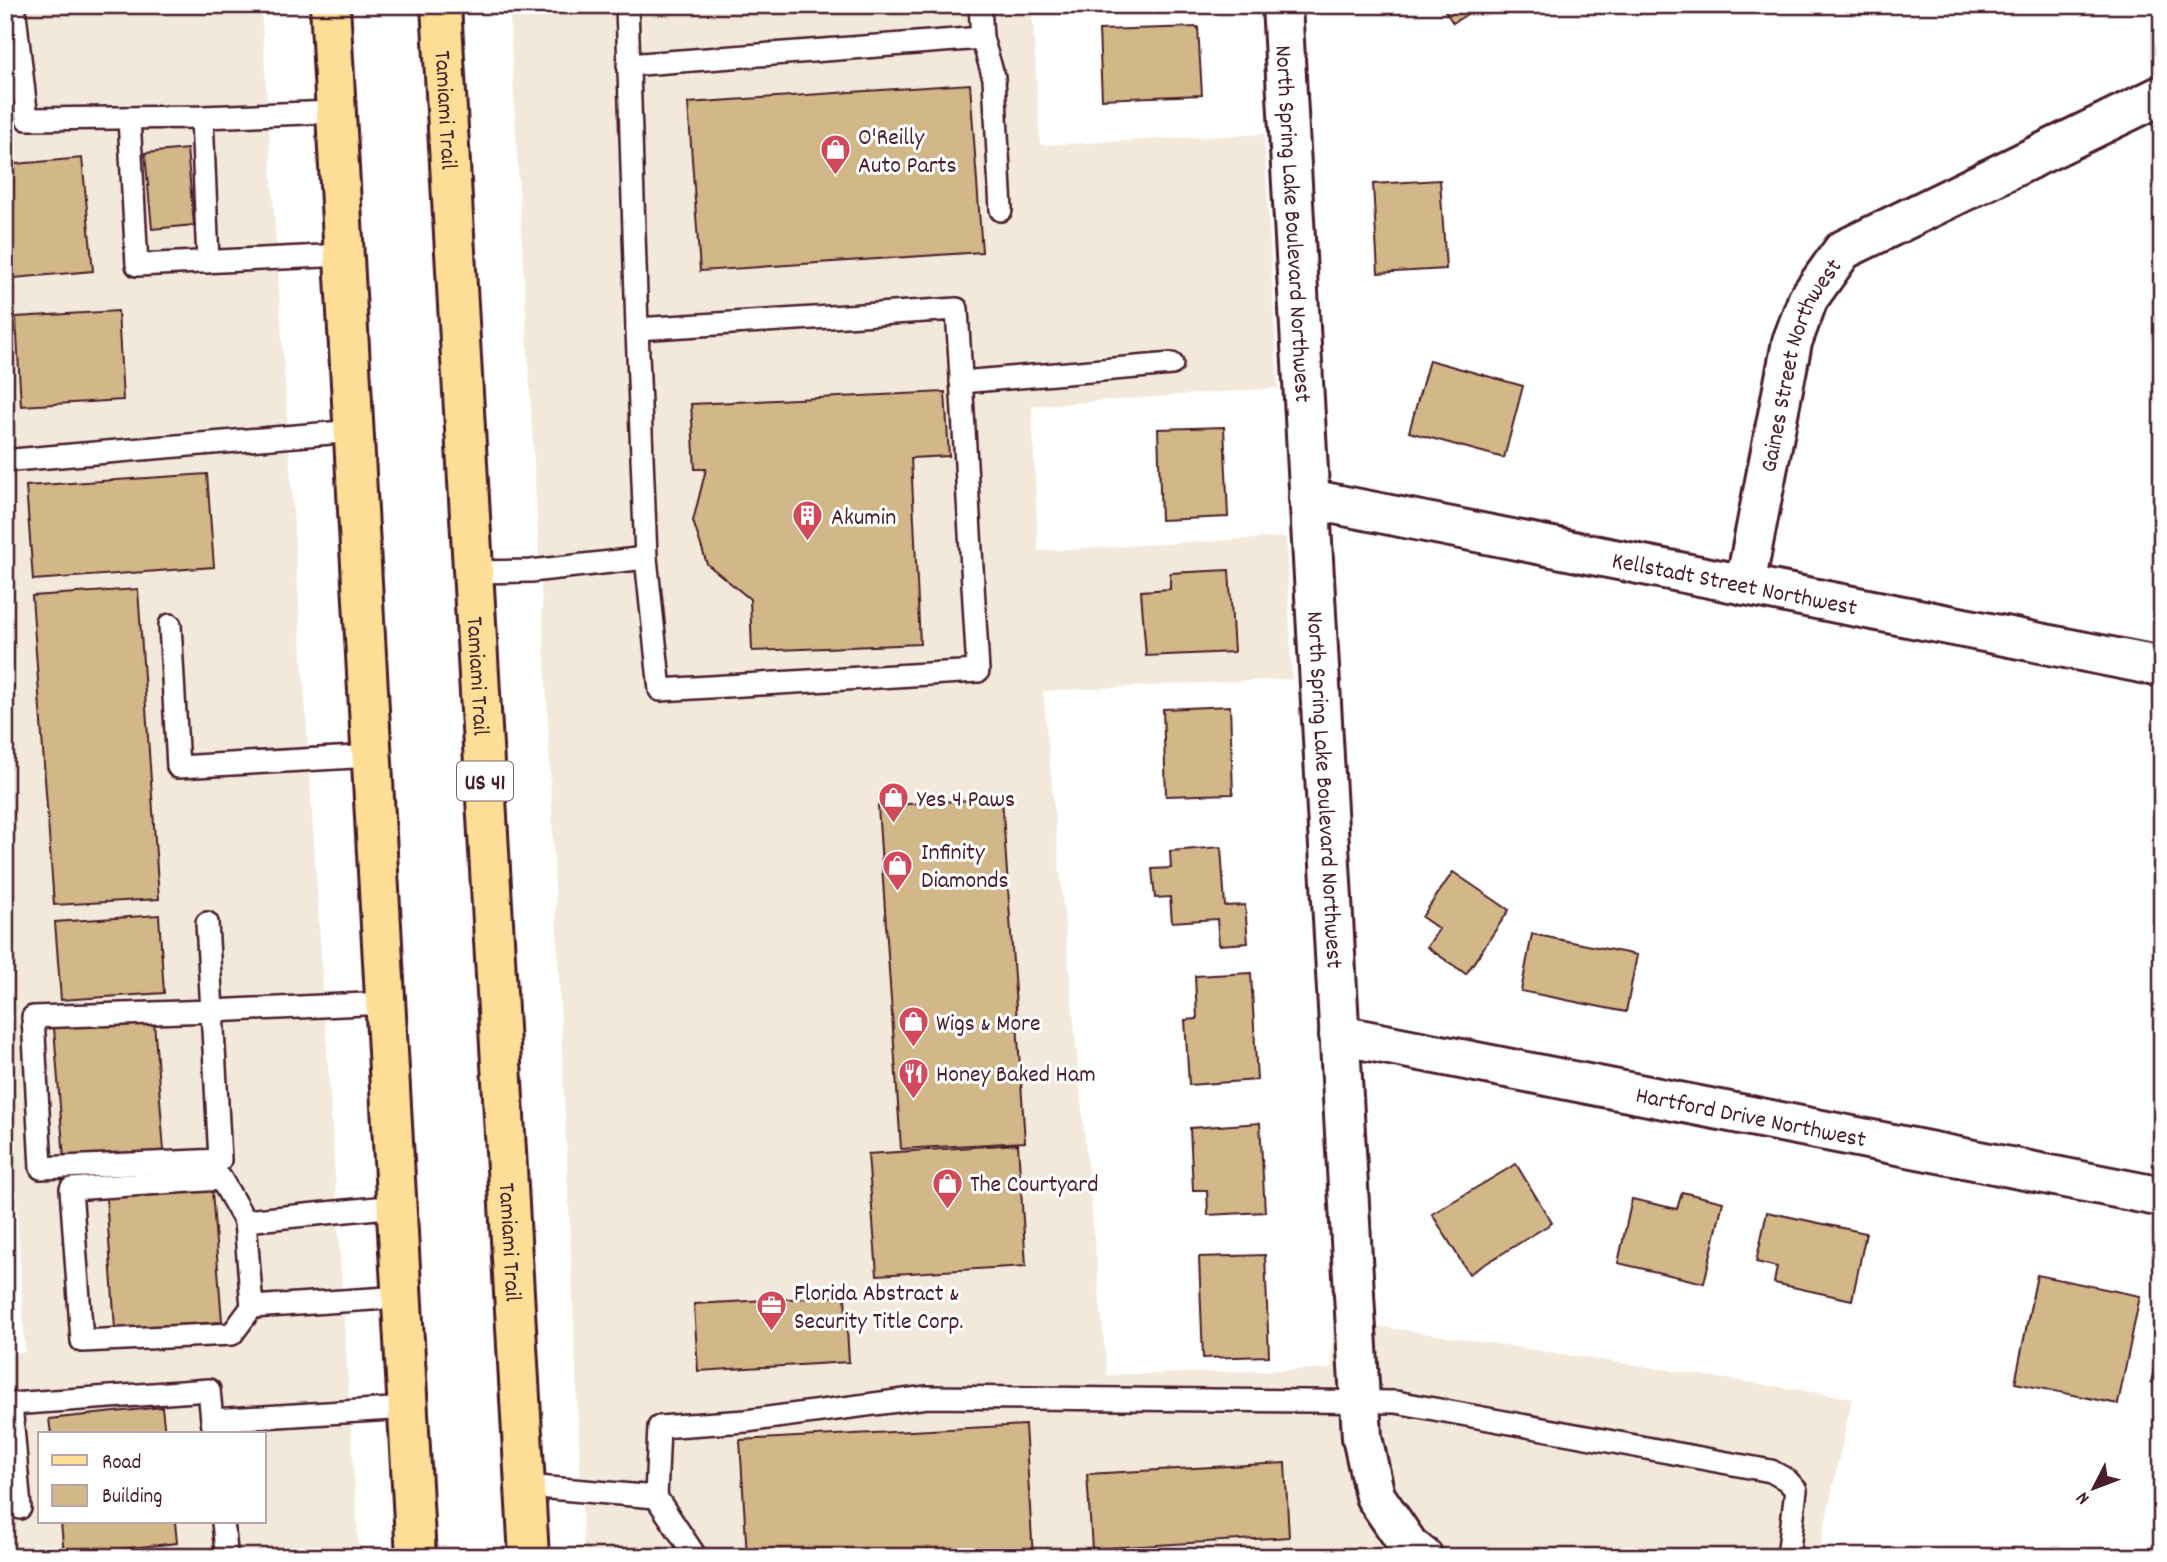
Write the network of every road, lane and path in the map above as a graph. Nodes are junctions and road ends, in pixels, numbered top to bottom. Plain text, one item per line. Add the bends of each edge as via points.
1 (14, 5) edge
2 (330, 5) edge
3 (441, 5) edge
4 (627, 5) edge
5 (980, 5) edge
6 (1282, 5) edge
7 (982, 38) junction
8 (628, 65) junction
9 (2162, 95) edge
10 (335, 112) junction
11 (202, 117) junction
12 (129, 118) junction
13 (1000, 210) dead end
14 (344, 255) junction
15 (208, 262) junction
16 (637, 329) junction
17 (1172, 364) dead end
18 (961, 382) junction
19 (354, 431) junction
20 (13, 460) dead end
21 (1309, 499) junction
22 (646, 558) junction
23 (474, 572) junction
24 (1745, 585) junction
25 (170, 625) dead end
26 (2162, 667) edge
27 (372, 756) junction
28 (207, 923) dead end
29 (386, 1003) junction
30 (212, 1011) junction
31 (1339, 1035) junction
32 (2162, 1197) edge
33 (397, 1206) junction
34 (245, 1221) junction
35 (402, 1297) junction
36 (251, 1307) junction
37 (1360, 1401) junction
38 (408, 1408) junction
39 (213, 1427) edge
40 (525, 1486) junction
41 (656, 1497) junction
42 (20, 1508) dead end
43 (223, 1524) edge
44 (226, 1551) dead end
45 (1410, 1553) edge
46 (416, 1557) edge
47 (529, 1557) edge
48 (696, 1557) edge
49 (1788, 1557) edge

1 - 12 lane via 27,119
2 - 10 main road
3 - 23 main road, Tamiami Trail / US 41
4 - 8 lane
5 - 7 lane
6 - 21 street, North Spring Lake Boulevard Northwest
7 - 8 lane
7 - 13 lane via 994,78
8 - 16 lane
9 - 24 street, Gaines Street Northwest via 1843,250 1808,299 1792,342
10 - 11 lane
10 - 14 main road
11 - 12 lane
11 - 15 lane
12 - 15 lane via 137,265
14 - 15 lane
14 - 19 main road
16 - 18 lane via 957,309
16 - 22 lane
17 - 18 lane
18 - 22 lane via 978,671 660,691
19 - 20 lane
19 - 27 main road
21 - 24 street, Kellstadt Street Northwest
21 - 31 street, North Spring Lake Boulevard Northwest
22 - 23 lane via 531,571
23 - 40 main road, Tamiami Trail / US 41
24 - 26 street, Kellstadt Street Northwest
25 - 27 lane via 178,767
27 - 29 main road
28 - 30 lane
29 - 30 lane
29 - 33 main road
30 - 30 lane via 219,1160 41,1168 33,1017
31 - 32 street, Hartford Drive Northwest
31 - 37 street, North Spring Lake Boulevard Northwest
33 - 34 lane
33 - 35 main road
34 - 36 lane
34 - 36 lane via 221,1179 71,1189 82,1341 232,1334
35 - 36 lane
35 - 38 main road
37 - 41 lane via 927,1397 746,1421 659,1427
37 - 45 street, North Spring Lake Boulevard Northwest via 1362,1437 1375,1496
37 - 49 lane via 1396,1402 1771,1472 1796,1490
38 - 39 lane
38 - 46 main road
39 - 42 lane via 209,1390 11,1404
40 - 41 lane
40 - 47 main road, Tamiami Trail / US 41
41 - 48 lane
43 - 44 lane

